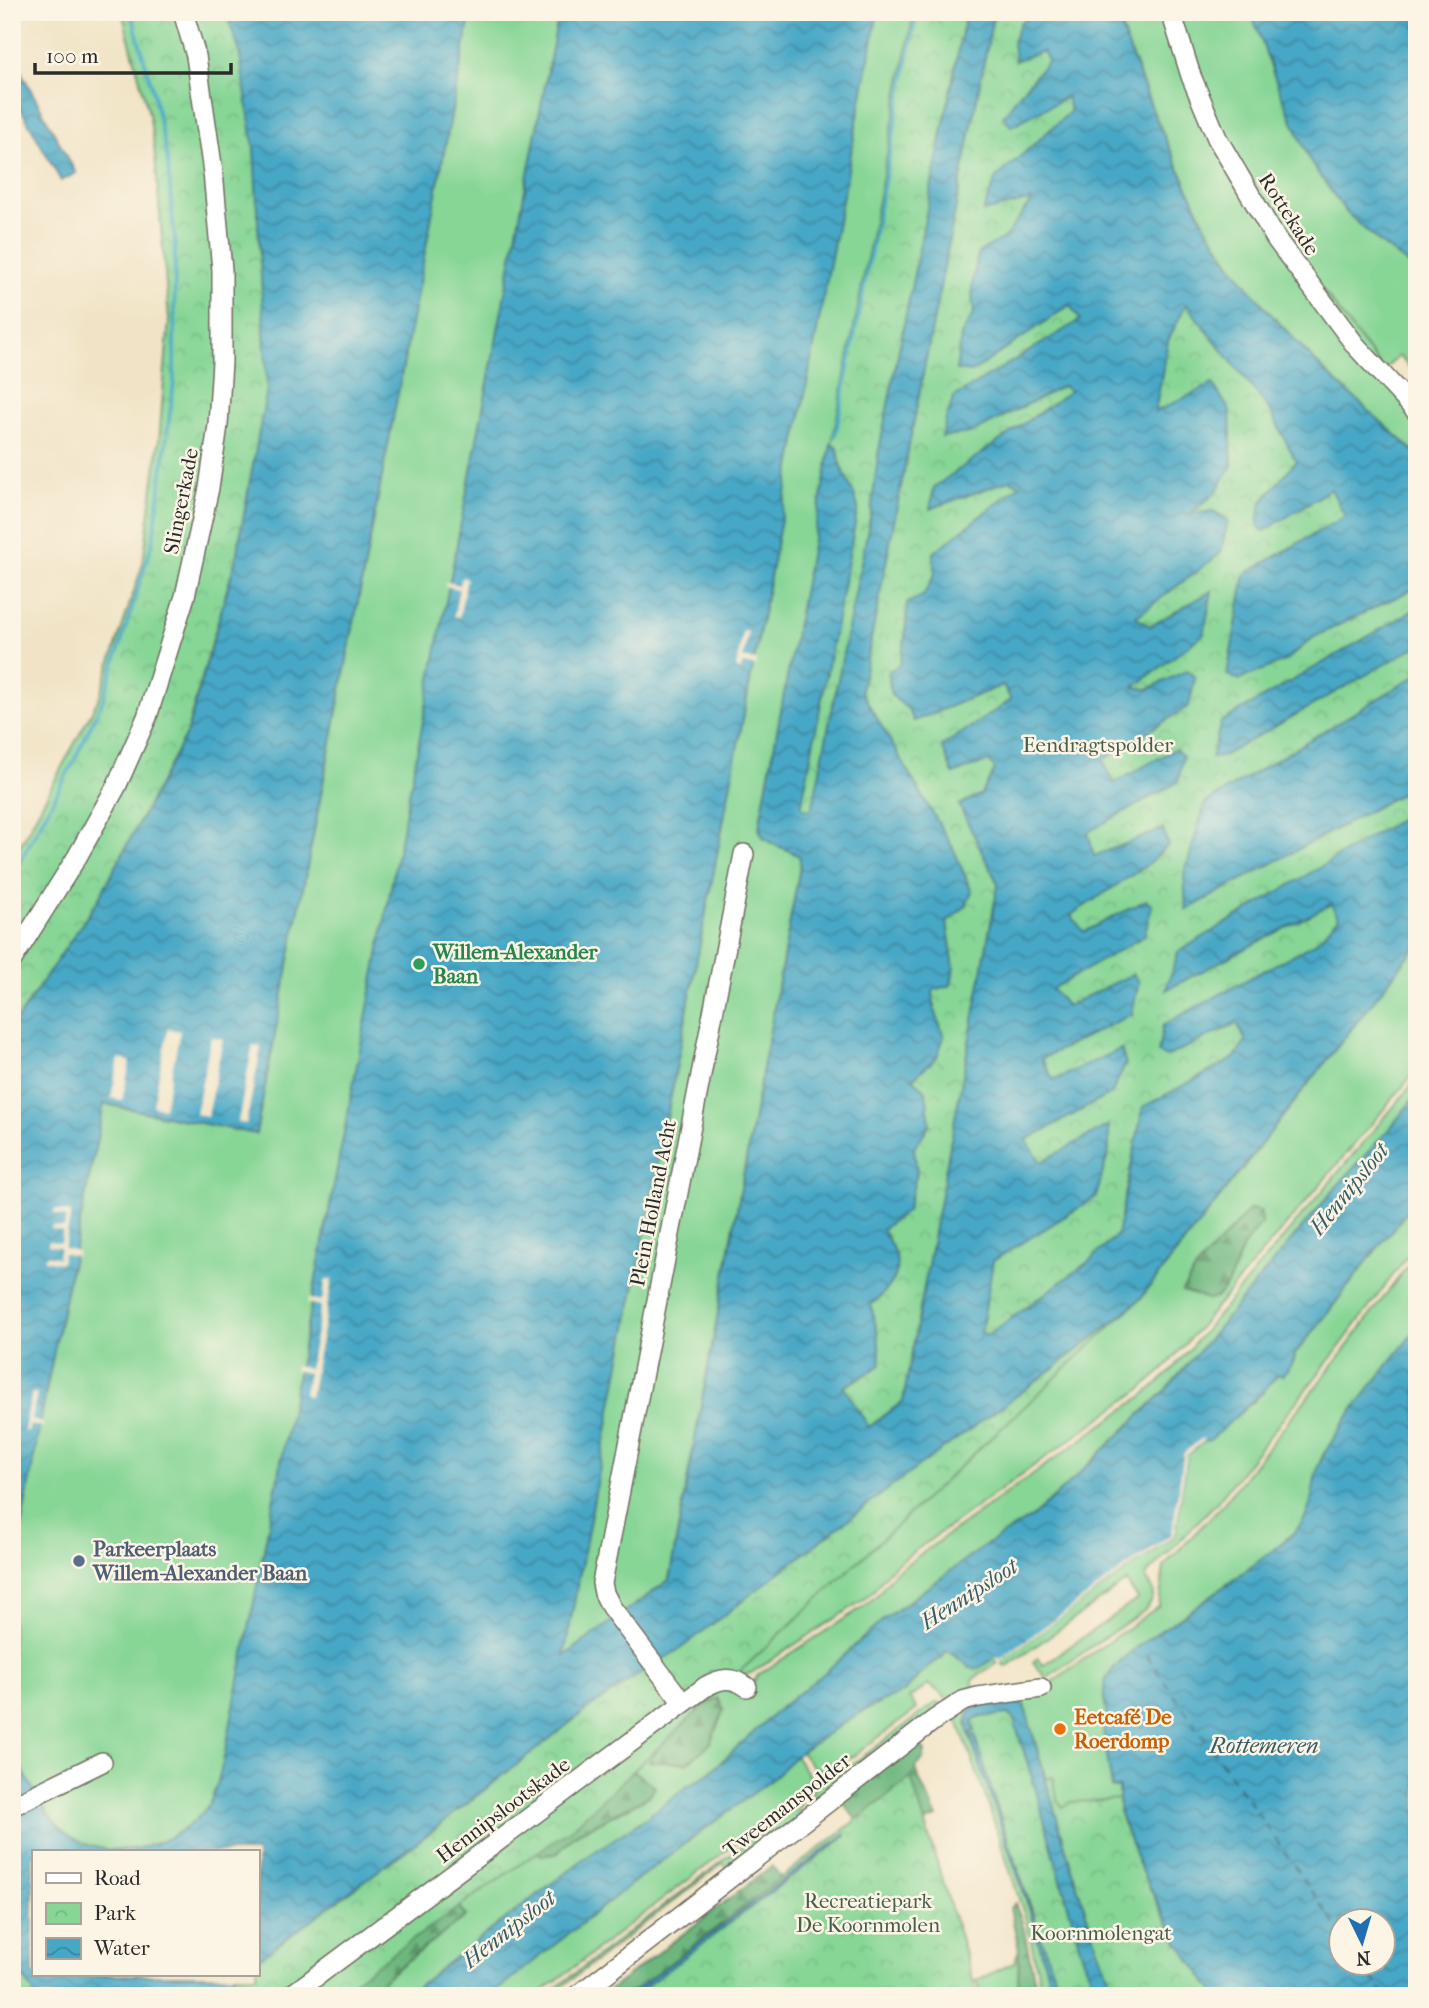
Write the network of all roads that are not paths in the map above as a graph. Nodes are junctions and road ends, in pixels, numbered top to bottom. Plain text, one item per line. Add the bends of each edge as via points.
1 (183, 12) edge
2 (1171, 12) edge
3 (1417, 412) edge
4 (744, 854) dead end
5 (12, 960) edge
6 (747, 1686) dead end
7 (1041, 1688) dead end
8 (683, 1703) junction
9 (102, 1762) dead end
10 (12, 1806) edge
11 (290, 1996) edge
12 (578, 1996) edge

1 - 5 street, Slingerkade via 196,56 222,270 221,375 209,488 185,596 147,717 116,787
2 - 3 street, Rottekade via 1217,138 1276,239 1356,346
4 - 8 street, Plein Holland Acht via 602,1583 611,1607
6 - 8 street, Hennipslootskade via 727,1678 715,1681
7 - 12 street, Tweemanspolder via 963,1701
8 - 11 street, Hennipslootskade
9 - 10 street

